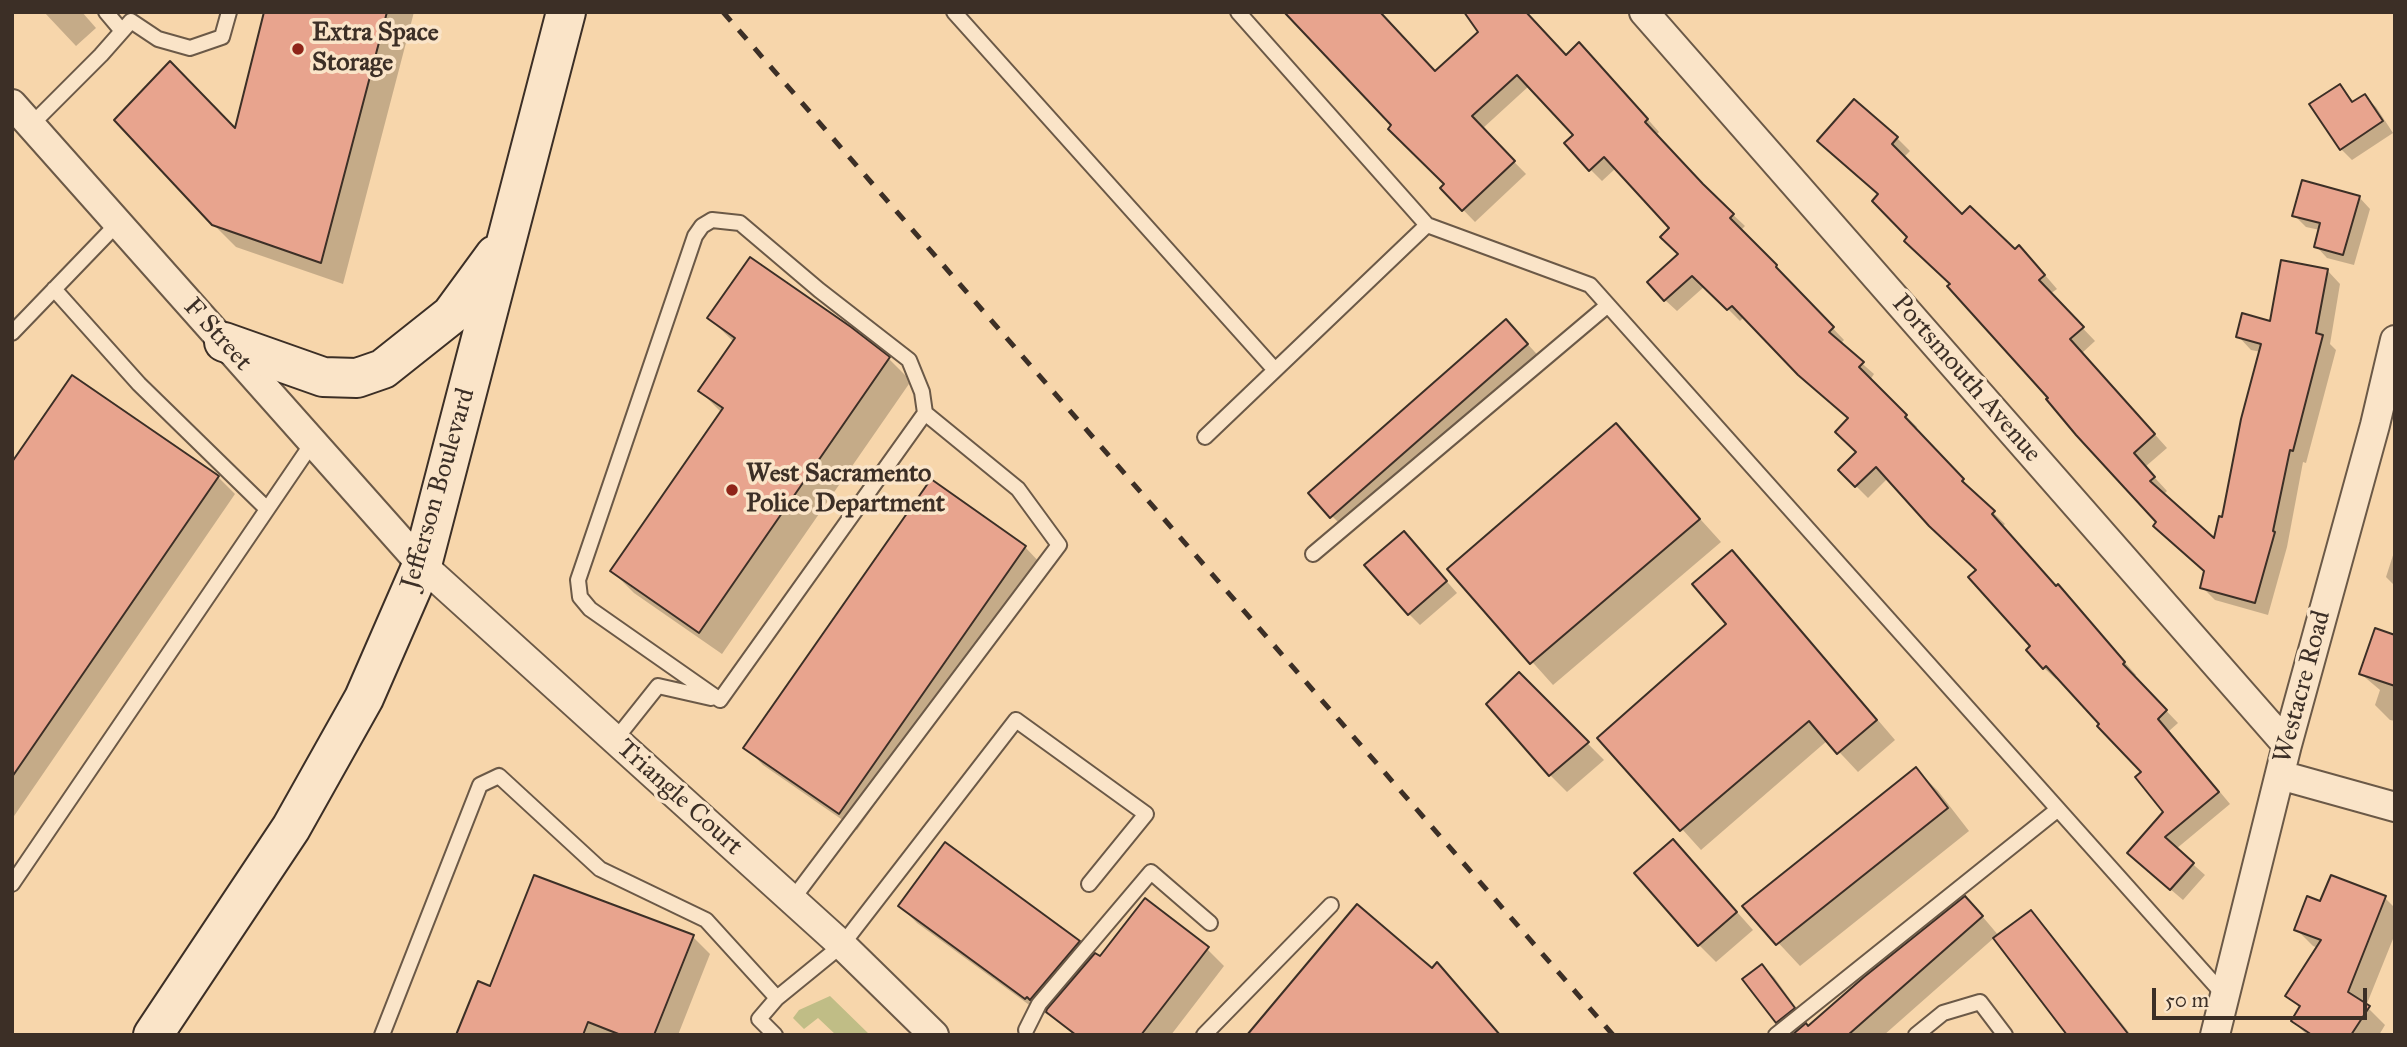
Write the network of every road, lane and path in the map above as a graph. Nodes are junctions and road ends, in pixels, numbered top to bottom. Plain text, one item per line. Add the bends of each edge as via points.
1 (106, 12) edge
2 (229, 12) edge
3 (566, 12) edge
4 (954, 12) edge
5 (1238, 12) edge
6 (1644, 12) edge
7 (122, 31) junction
8 (12, 104) edge
9 (31, 125) junction
10 (118, 223) junction
11 (1427, 225) junction
12 (508, 236) junction
13 (54, 289) junction
14 (1608, 305) junction
15 (12, 333) edge
16 (2395, 340) edge
17 (224, 342) junction
18 (1275, 370) junction
19 (925, 413) junction
20 (2385, 428) edge
21 (1206, 437) dead end
22 (313, 442) junction
23 (267, 509) junction
24 (1312, 554) dead end
25 (422, 565) junction
26 (720, 700) junction
27 (615, 740) junction
28 (2287, 745) junction
29 (2280, 775) junction
30 (2395, 807) edge
31 (2057, 810) junction
32 (12, 884) edge
33 (1089, 884) dead end
34 (792, 900) junction
35 (1331, 905) dead end
36 (1210, 923) dead end
37 (842, 946) junction
38 (2224, 995) junction
39 (777, 998) junction
40 (1026, 1033) edge
41 (153, 1035) edge
42 (382, 1035) edge
43 (775, 1035) edge
44 (934, 1035) edge
45 (1204, 1035) edge
46 (1776, 1035) edge
47 (1916, 1035) edge
48 (2005, 1035) edge
49 (2215, 1035) edge

1 - 7 lane
2 - 7 lane via 222,37 190,48 158,39 131,21
3 - 12 main road, Jefferson Boulevard
4 - 18 lane
5 - 11 lane
6 - 28 street, Portsmouth Avenue
7 - 9 lane
8 - 9 street, F Street
9 - 10 street, F Street
10 - 13 lane
10 - 17 street, F Street
11 - 14 lane via 1590,285
11 - 18 lane
12 - 17 main road via 451,315 383,369 356,378 323,377
12 - 25 main road, Jefferson Boulevard
13 - 15 lane
13 - 23 lane via 139,384
14 - 24 lane
14 - 31 lane
16 - 20 street, Westacre Road
17 - 22 street, F Street
18 - 21 lane
19 - 26 lane
19 - 26 lane via 909,360 740,223 712,220 702,226 578,580 580,597 590,609
19 - 34 lane via 1018,489 1059,545
20 - 28 street, Westacre Road
22 - 23 lane
22 - 25 street, F Street
23 - 32 lane
25 - 27 street, Triangle Court
25 - 41 main road, Jefferson Boulevard via 364,698 291,828
26 - 27 lane via 658,686
27 - 34 street, Triangle Court
28 - 29 street, Westacre Road
29 - 30 street
29 - 38 street, Westacre Road
31 - 38 lane
31 - 46 lane
33 - 37 lane via 1146,814 1016,720
34 - 37 street, Triangle Court
35 - 45 lane
36 - 40 lane via 1152,873 1039,1004
37 - 39 lane
37 - 44 street, Triangle Court
38 - 49 street, Westacre Road
39 - 42 lane via 706,920 600,869 499,776 480,785
39 - 43 lane via 759,1019
47 - 48 lane via 1943,1013 1980,1002

